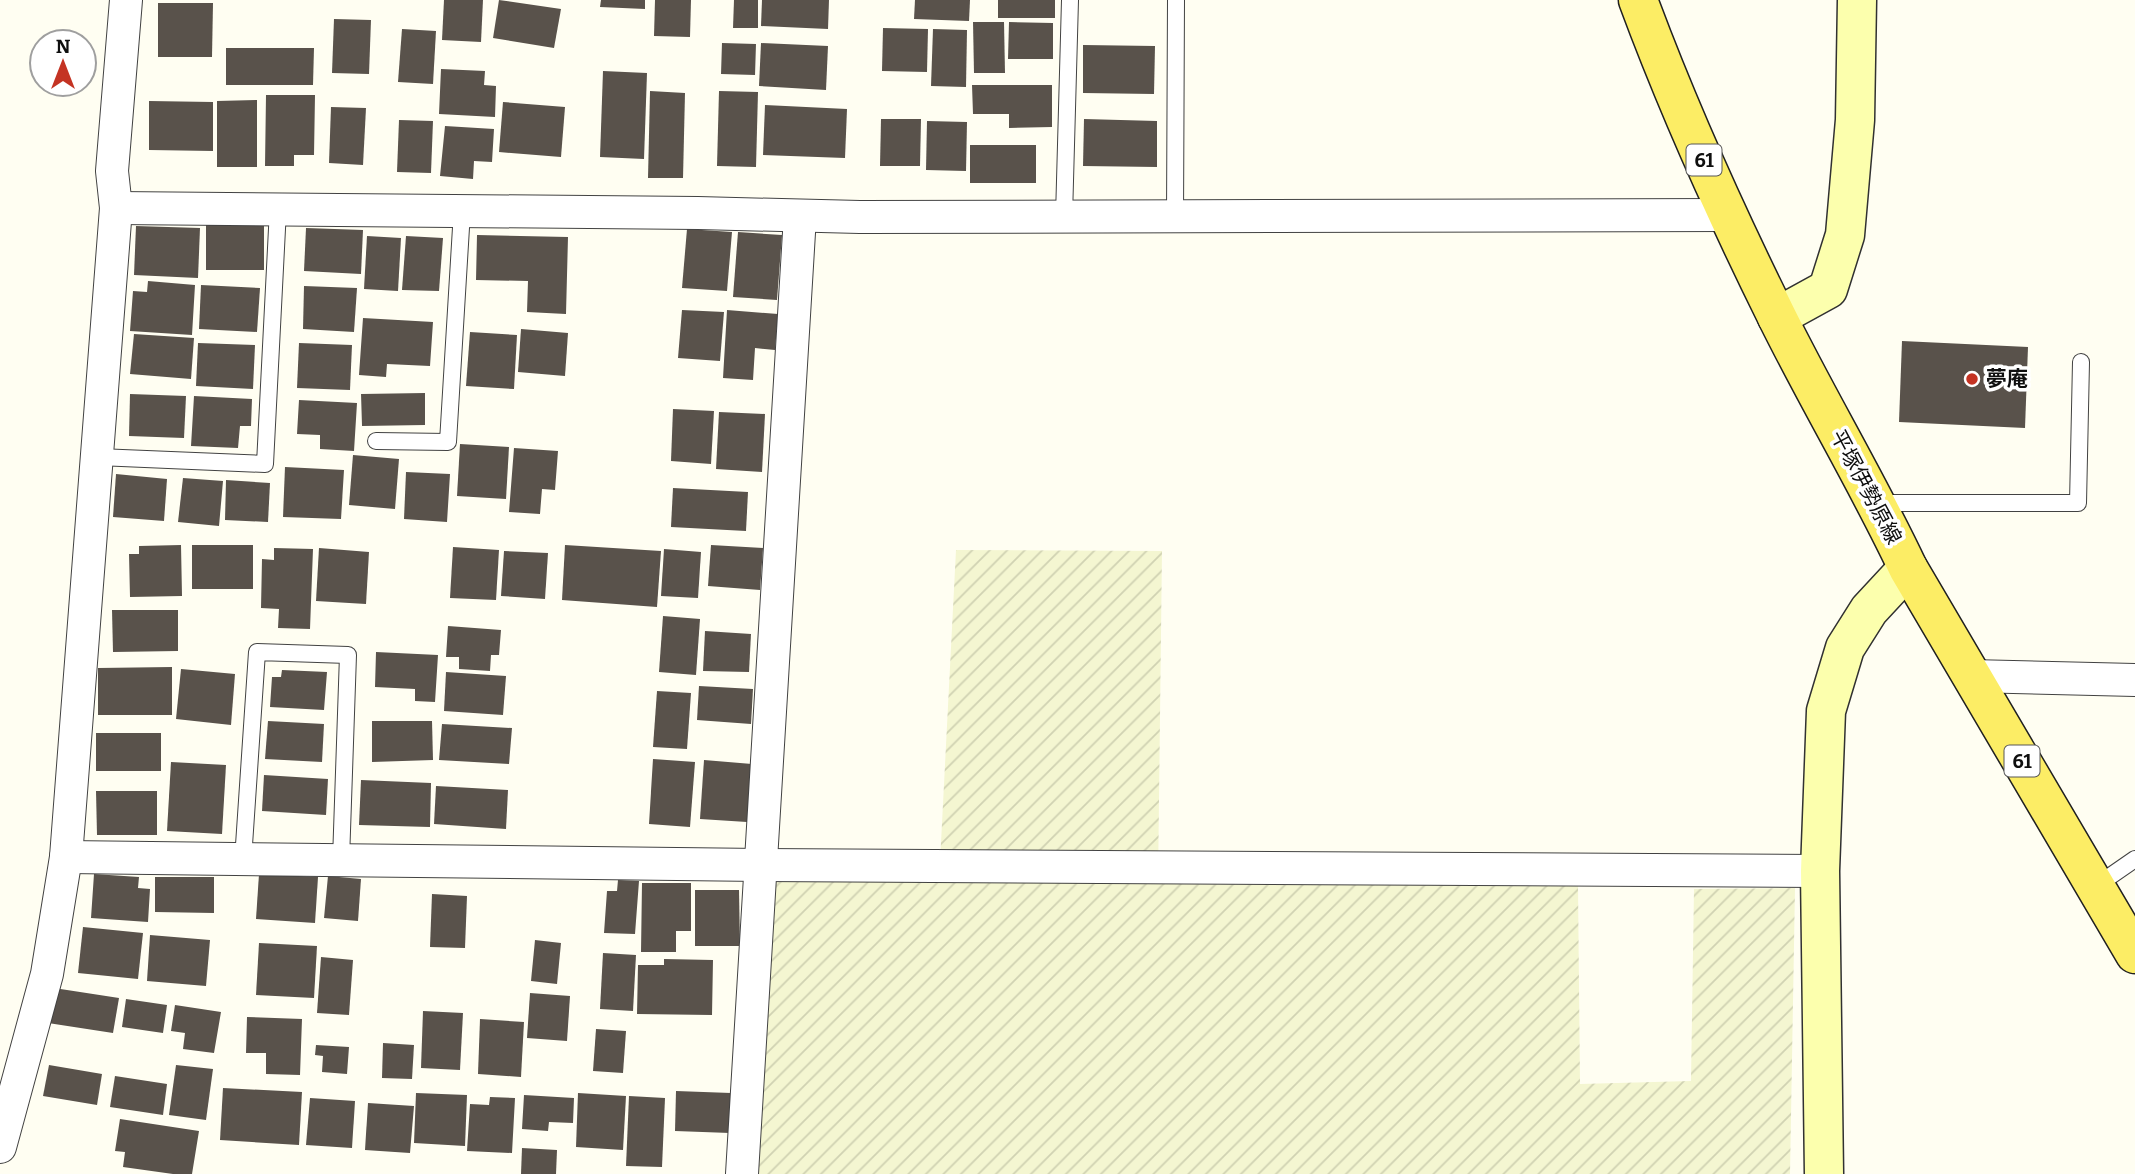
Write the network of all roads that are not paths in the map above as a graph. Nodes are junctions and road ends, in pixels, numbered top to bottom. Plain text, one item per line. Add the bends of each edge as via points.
1 (126, 0) edge
2 (1070, 0) edge
3 (1176, 0) edge
4 (1637, 0) edge
5 (1857, 0) edge
6 (117, 208) junction
7 (278, 209) junction
8 (462, 211) junction
9 (1728, 215) junction
10 (800, 216) junction
11 (1064, 217) junction
12 (1175, 217) junction
13 (1777, 317) junction
14 (2081, 362) dead end
15 (376, 442) dead end
16 (98, 457) junction
17 (1878, 503) junction
18 (1908, 568) junction
19 (1971, 676) junction
20 (2135, 680) edge
21 (66, 857) junction
22 (2135, 859) edge
23 (243, 860) junction
24 (341, 860) junction
25 (761, 865) junction
26 (1819, 871) junction
27 (2096, 886) junction
28 (2131, 940) edge
29 (0, 1147) edge
30 (742, 1174) edge
31 (1824, 1174) edge

1 - 6 street via 112,171
2 - 11 lane
3 - 12 lane
4 - 9 main road, 平塚伊勢原線 / 61
5 - 13 street via 1855,120 1845,234 1828,289
6 - 7 street
6 - 16 street
7 - 8 street
7 - 16 lane via 265,464
8 - 10 street
8 - 15 lane via 448,442
9 - 12 street
9 - 13 main road, 平塚伊勢原線 / 61
10 - 11 street
10 - 25 street
11 - 12 street
13 - 17 main road, 平塚伊勢原線 / 61
14 - 17 lane via 2078,503
16 - 21 street
17 - 18 main road, 平塚伊勢原線 / 61
18 - 19 main road, 平塚伊勢原線 / 61
18 - 26 street via 1869,610 1845,648 1826,711
19 - 20 street
19 - 27 main road, 平塚伊勢原線 / 61
21 - 23 street
21 - 29 street via 47,974
22 - 27 lane
23 - 24 street
23 - 24 lane via 257,652 348,655
24 - 25 street
25 - 26 street
25 - 30 street
26 - 31 street
27 - 28 main road, 平塚伊勢原線 / 61

